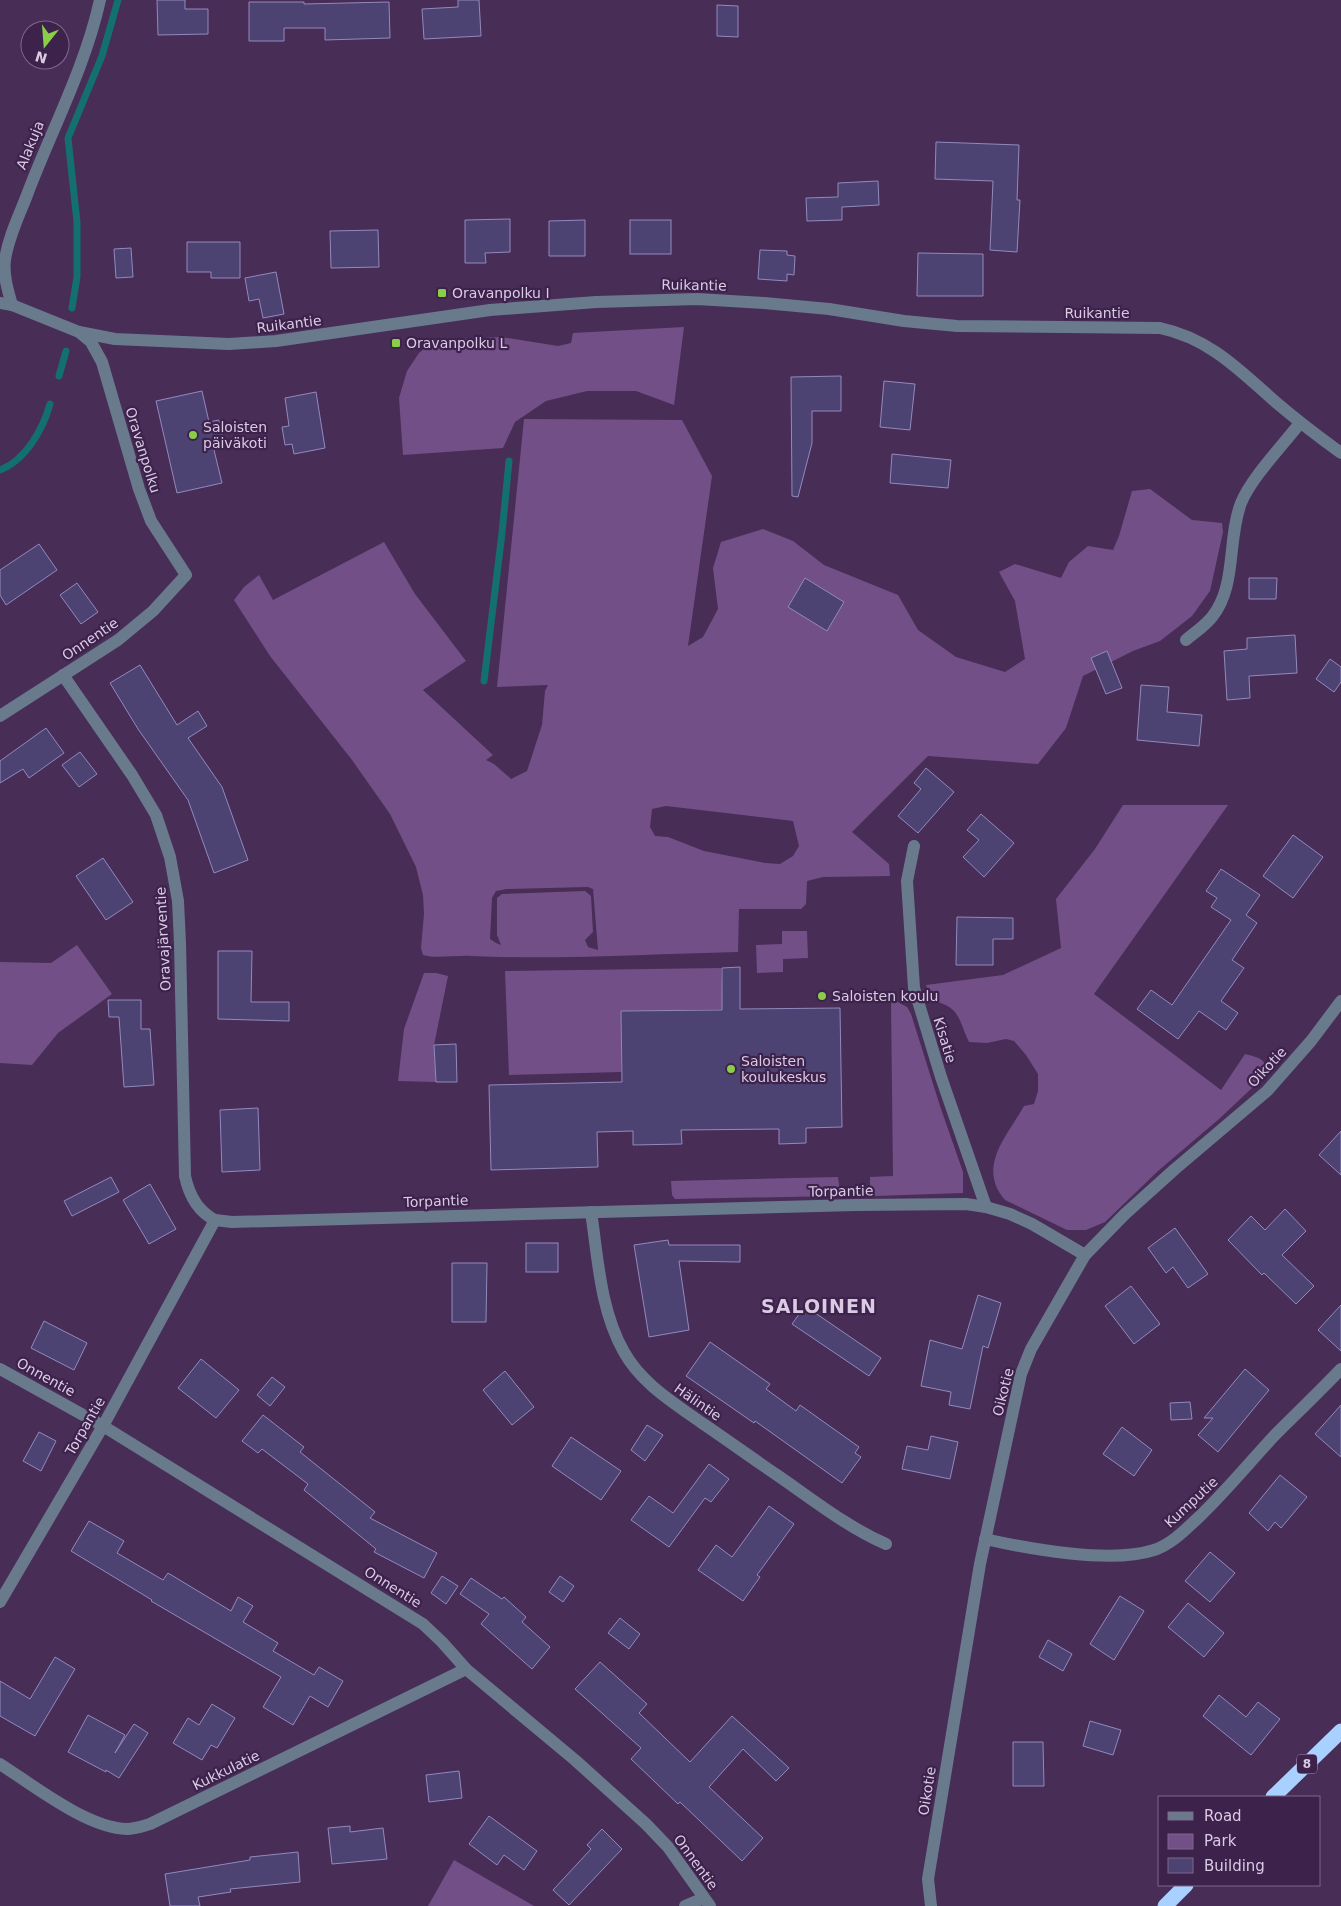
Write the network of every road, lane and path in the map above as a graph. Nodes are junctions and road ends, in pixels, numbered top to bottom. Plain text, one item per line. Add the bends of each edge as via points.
1 (100, 0) edge
2 (2, 259) edge
3 (6, 304) edge
4 (79, 332) junction
5 (1300, 422) junction
6 (1341, 453) edge
7 (186, 575) joint
8 (1186, 640) dead end
9 (63, 675) junction
10 (0, 716) edge
11 (914, 846) dead end
12 (1341, 1001) edge
13 (986, 1207) junction
14 (591, 1212) junction
15 (215, 1220) junction
16 (1085, 1255) junction
17 (0, 1369) edge
18 (1341, 1369) edge
19 (102, 1426) junction
20 (985, 1539) junction
21 (886, 1544) dead end
22 (0, 1602) edge
23 (466, 1669) junction
24 (1341, 1731) edge
25 (0, 1764) edge
26 (1274, 1796) edge
27 (1185, 1886) edge
28 (707, 1902) edge
29 (685, 1906) edge
30 (931, 1906) edge
31 (1165, 1906) edge

1 - 2 street, Alakuja via 86,50
2 - 3 street, Alakuja via 7,285
3 - 4 street, Ruikantie
4 - 5 street, Ruikantie via 115,339 252,344 490,310 697,299 810,307 957,326 1160,328 1190,337 1212,349
4 - 7 street, Oravanpolku via 91,342 102,362 128,455 151,521
5 - 6 street, Ruikantie
5 - 8 street via 1248,490 1237,514 1222,601 1211,618
7 - 9 street, Onnentie via 137,625
9 - 10 street, Onnentie
9 - 15 street, Oravajärventie via 156,815 170,856 178,901 180,943 185,1176 195,1203
11 - 13 street, Kisatie via 907,880 914,988
12 - 16 street, Oikotie via 1267,1091 1125,1214
13 - 14 street, Torpantie via 966,1204 855,1205
13 - 16 street, Torpantie via 1032,1224
14 - 15 street, Torpantie
14 - 21 street, Hälintie via 610,1317 624,1353 636,1370 666,1398 858,1530
15 - 19 street, Torpantie
16 - 20 street, Oikotie via 1031,1350 1021,1374
17 - 19 street, Onnentie
18 - 20 street, Kumputie via 1184,1532 1154,1550 1127,1556 1091,1555
19 - 22 street, Torpantie
19 - 23 street, Onnentie via 423,1624
20 - 30 street, Oikotie via 928,1879
23 - 25 street, Kukkulatie via 150,1824 128,1829 106,1825 70,1809
23 - 28 street, Onnentie via 646,1824 668,1847
24 - 26 highway, 8
27 - 31 highway
28 - 29 street

